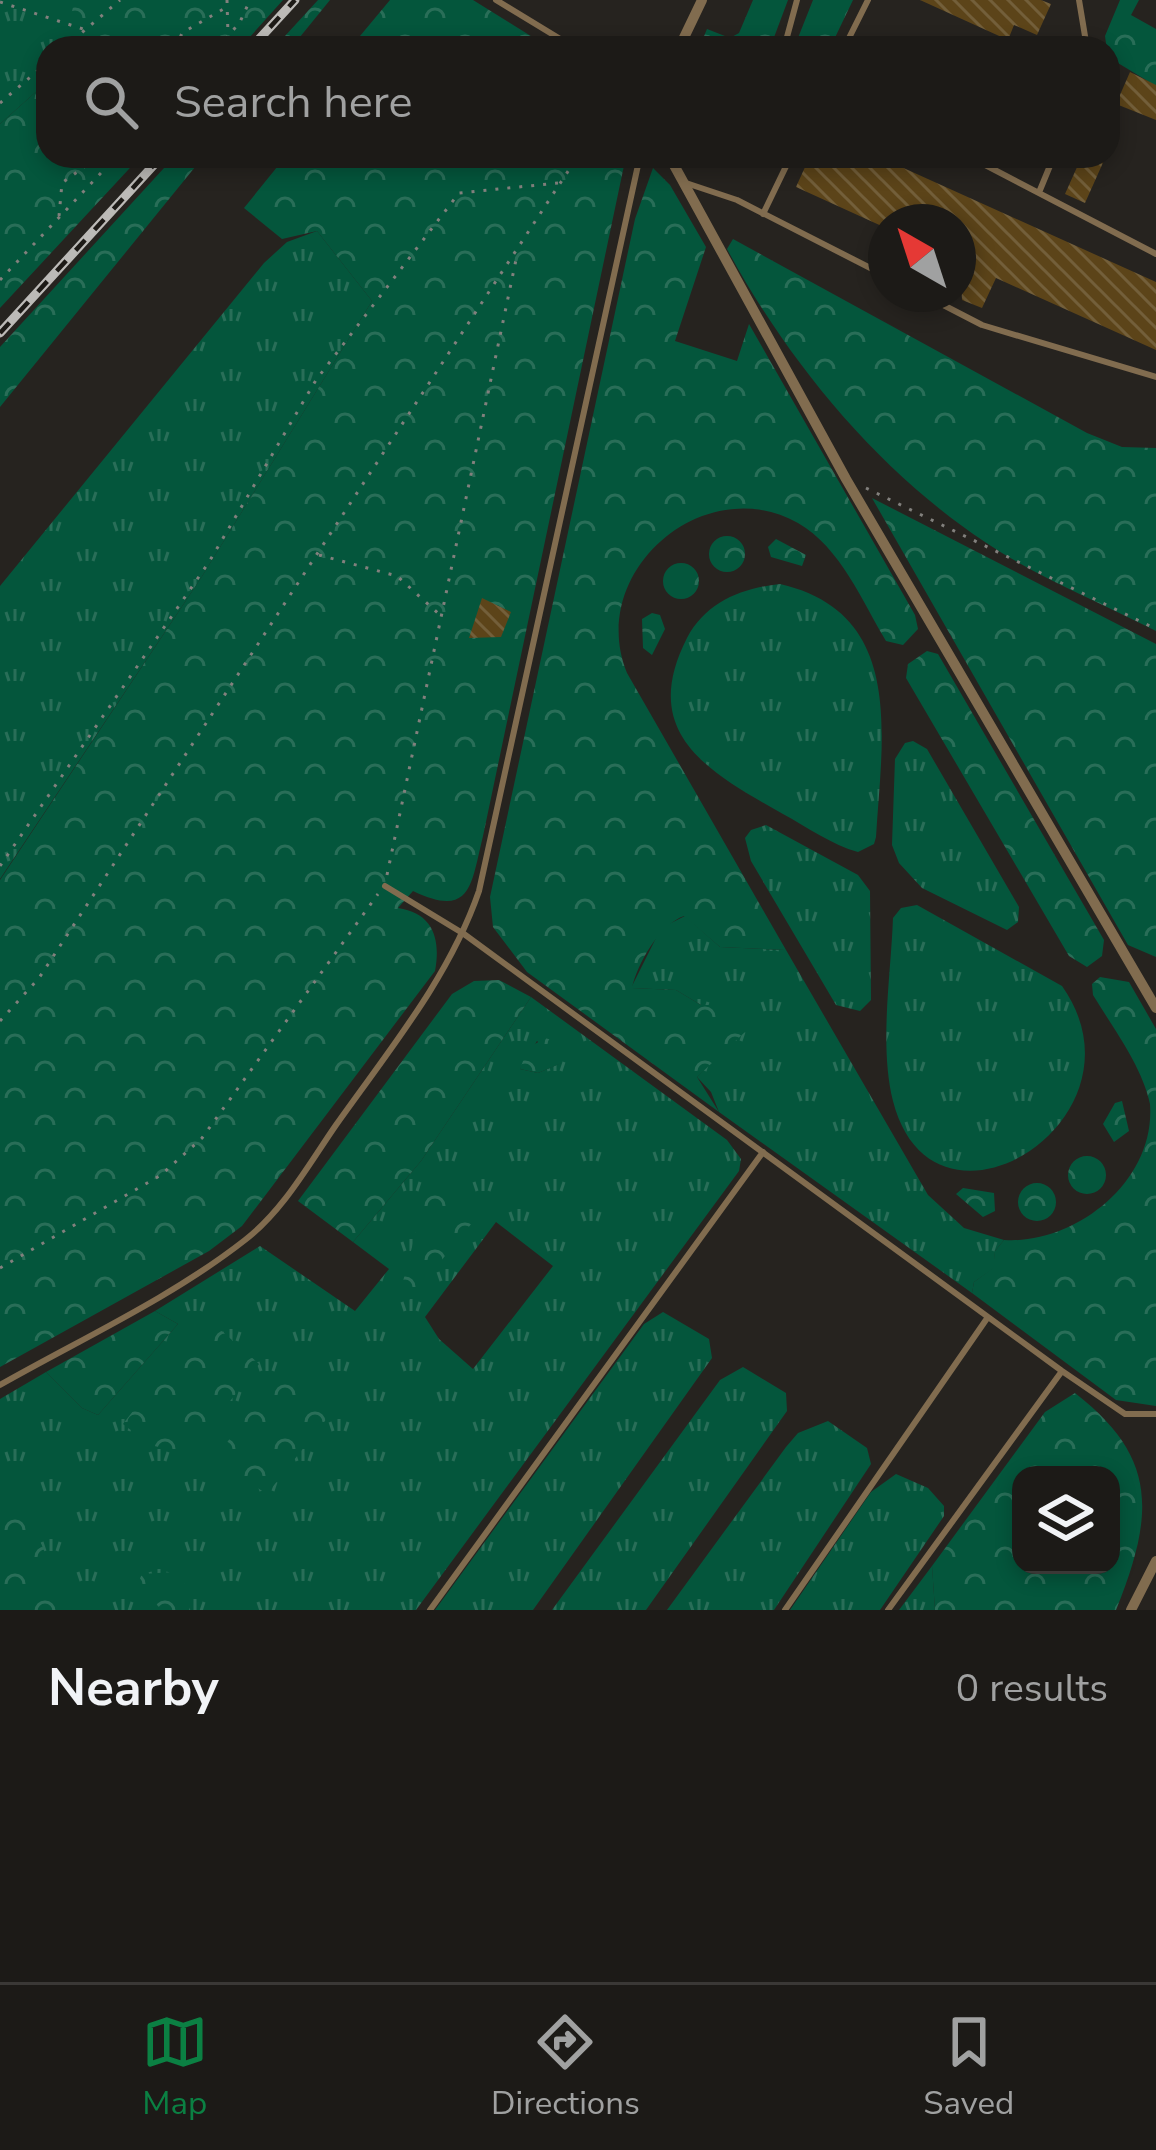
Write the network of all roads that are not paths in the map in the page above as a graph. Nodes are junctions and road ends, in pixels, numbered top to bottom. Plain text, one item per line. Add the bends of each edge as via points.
1 (496, 0) edge
2 (702, 0) edge
3 (797, 0) edge
4 (868, 0) edge
5 (1079, 0) edge
6 (555, 36) edge
7 (685, 36) edge
8 (787, 36) edge
9 (850, 36) edge
10 (1085, 36) edge
11 (637, 168) edge
12 (675, 168) edge
13 (785, 168) edge
14 (993, 168) edge
15 (1049, 168) edge
16 (683, 182) junction
17 (1040, 190) junction
18 (764, 214) junction
19 (1156, 254) edge
20 (868, 267) edge
21 (957, 312) edge
22 (1156, 377) edge
23 (385, 886) road end
24 (464, 934) junction
25 (1156, 1008) edge
26 (763, 1152) junction
27 (989, 1316) junction
28 (1062, 1371) junction
29 (0, 1385) edge
30 (1156, 1414) edge
31 (1156, 1561) edge
32 (430, 1610) edge
33 (785, 1610) edge
34 (887, 1610) edge
35 (1131, 1610) edge

1 - 6 lane
2 - 7 street
3 - 8 lane
4 - 9 lane
5 - 10 lane
11 - 24 lane
12 - 16 street
13 - 18 lane
14 - 17 lane
15 - 17 lane
16 - 18 lane
16 - 25 street
17 - 19 lane
18 - 20 lane
21 - 22 lane
23 - 24 lane
24 - 26 lane
24 - 29 lane via 292,1188 250,1236
26 - 27 lane
26 - 32 lane
27 - 28 lane
27 - 33 lane
28 - 30 lane via 1125,1414
28 - 34 lane
31 - 35 street

